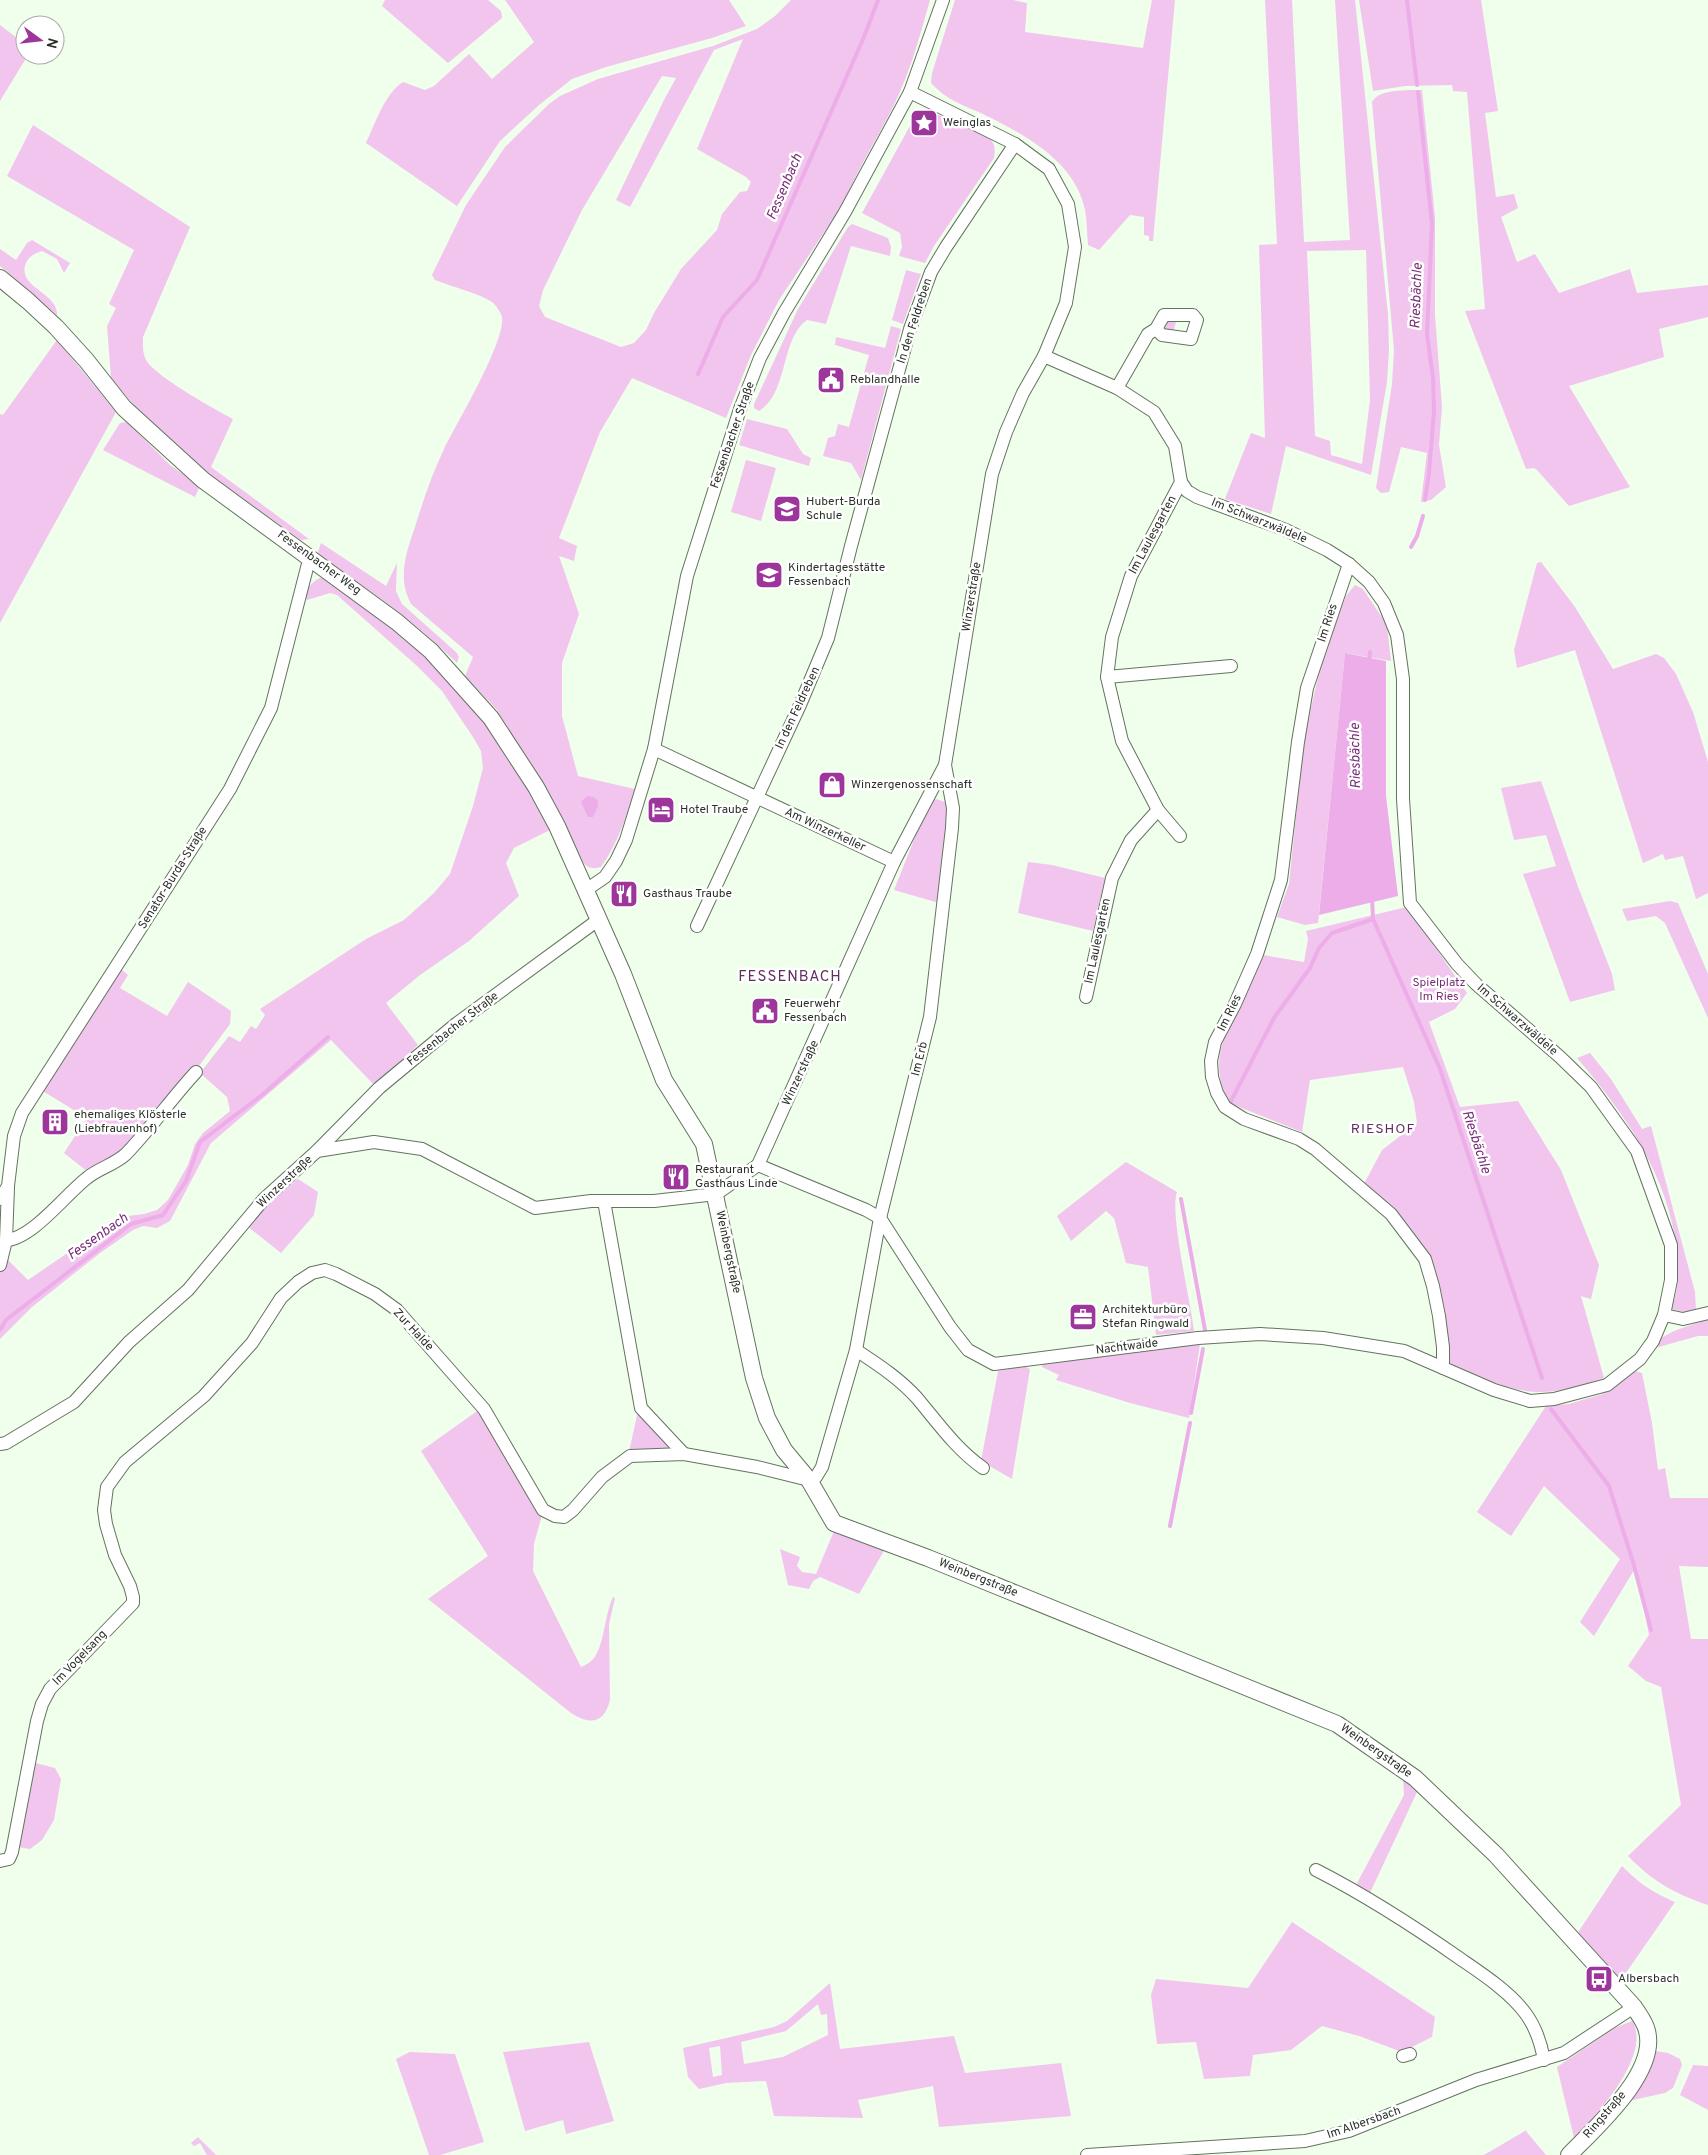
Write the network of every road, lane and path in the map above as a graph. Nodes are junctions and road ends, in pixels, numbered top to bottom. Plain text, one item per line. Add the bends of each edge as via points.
1 (943, 0) edge
2 (910, 92) junction
3 (1015, 144) junction
4 (0, 278) edge
5 (1156, 329) dead end
6 (1044, 356) junction
7 (1117, 388) junction
8 (1181, 482) junction
9 (310, 556) junction
10 (1349, 564) junction
11 (1231, 666) dead end
12 (1107, 677) junction
13 (654, 749) junction
14 (945, 764) junction
15 (756, 798) junction
16 (1158, 810) junction
17 (1180, 836) dead end
18 (894, 862) junction
19 (586, 890) junction
20 (598, 920) junction
21 (697, 926) dead end
22 (1086, 997) dead end
23 (196, 1072) dead end
24 (317, 1151) junction
25 (758, 1165) junction
26 (8, 1186) junction
27 (716, 1194) junction
28 (0, 1198) edge
29 (604, 1201) junction
30 (880, 1218) junction
31 (3, 1237) edge
32 (0, 1265) edge
33 (1708, 1312) edge
34 (1664, 1315) junction
35 (856, 1350) junction
36 (1443, 1368) junction
37 (0, 1444) edge
38 (684, 1454) junction
39 (125, 1462) joint
40 (983, 1468) dead end
41 (809, 1480) junction
42 (0, 1861) edge
43 (1316, 1870) dead end
44 (1634, 2007) junction
45 (1648, 2045) joint
46 (1544, 2060) junction
47 (1087, 2155) edge
48 (1569, 2155) edge

1 - 2 street, Fessenbacher Straße
2 - 3 street, Winzerstraße
2 - 13 street, Fessenbacher Straße via 760,358 687,576
3 - 6 street, Winzerstraße via 1049,169 1068,204 1075,247 1066,303
3 - 15 street, In den Feldreben via 931,272 910,328 828,638
4 - 9 street, Fessenbacher Weg via 56,328 124,408 203,480
5 - 7 street via 1148,334
6 - 7 street, Im Laulesgarten
6 - 14 street, Winzerstraße via 1023,393 992,474
7 - 8 street, Im Laulesgarten via 1154,412 1175,446
8 - 10 street, Im Schwarzwäldele via 1197,497 1286,530
8 - 12 street, Im Laulesgarten via 1131,576 1112,637
9 - 19 street, Fessenbacher Weg via 431,651 491,718 536,787
9 - 26 street, Senator-Burda-Straße via 271,708 230,789 22,1113 14,1136
10 - 34 street, Im Schwarzwäldele via 1369,582 1384,603 1397,635 1403,679 1403,799 1410,903 1476,984 1591,1087 1637,1151 1670,1245 1671,1280
10 - 36 street, Im Ries via 1308,688 1281,880 1257,954 1215,1042 1212,1078 1225,1107 1244,1120 1299,1139 1315,1149 1391,1214 1425,1259 1434,1286
11 - 12 street
12 - 16 street, Im Laulesgarten via 1122,741
13 - 15 street, Am Winzerkeller
13 - 19 street, Fessenbacher Straße via 619,854 605,877
14 - 18 street, Winzerstraße
14 - 30 street, Im Erb via 953,808 952,828 930,1017
15 - 18 street, Am Winzerkeller
15 - 21 street
16 - 17 street, Im Laulesgarten
16 - 22 street, Im Laulesgarten via 1131,840 1112,878
18 - 25 street, Winzerstraße
19 - 20 street, Weinbergstraße
20 - 24 street, Fessenbacher Straße via 436,1039 379,1088
20 - 27 street, Weinbergstraße via 623,974 664,1080 704,1144
23 - 31 street via 125,1155 89,1176 15,1239
24 - 29 street, Winzerstraße via 374,1142 422,1149 535,1208
24 - 37 street, Winzerstraße via 264,1199 188,1290 129,1342 74,1402
25 - 27 street, Winzerstraße
25 - 30 street
26 - 28 street, Senator-Burda-Straße
26 - 31 street, Senator-Burda-Straße
27 - 29 street, Winzerstraße via 654,1201
27 - 41 street, Weinbergstraße via 757,1386 767,1418 784,1450
29 - 38 street via 640,1408
30 - 35 street, Im Erb
30 - 36 street, Nachtwaide via 956,1335 968,1350 994,1364 1198,1338 1260,1334 1323,1338 1404,1351
31 - 32 street
33 - 34 street via 1683,1319
34 - 36 street, Im Schwarzwäldele via 1640,1359 1614,1380 1607,1385 1563,1396 1530,1402
35 - 40 street via 888,1371 915,1396 966,1456
35 - 41 street, Im Erb via 822,1467 816,1477
38 - 39 street, Zur Halde via 630,1456 602,1476 564,1517 543,1510 484,1409 397,1310 375,1294 325,1270 312,1273 281,1298 252,1343 204,1396
38 - 41 street, Zur Halde
39 - 42 street, Im Vogelsang via 107,1488 104,1510 115,1555 130,1586 132,1603 50,1689 42,1704 36,1721 12,1852 9,1859
41 - 44 street, Weinbergstraße via 834,1523 1337,1724 1415,1778 1489,1848
43 - 46 street via 1417,1928 1494,1983 1526,2014 1541,2042
44 - 45 street, Weinbergstraße via 1647,2032
44 - 46 street, Im Albersbach via 1564,2053
45 - 48 street, Ringstraße via 1639,2073 1618,2104
46 - 47 street, Im Albersbach via 1476,2080 1349,2131 1306,2141

